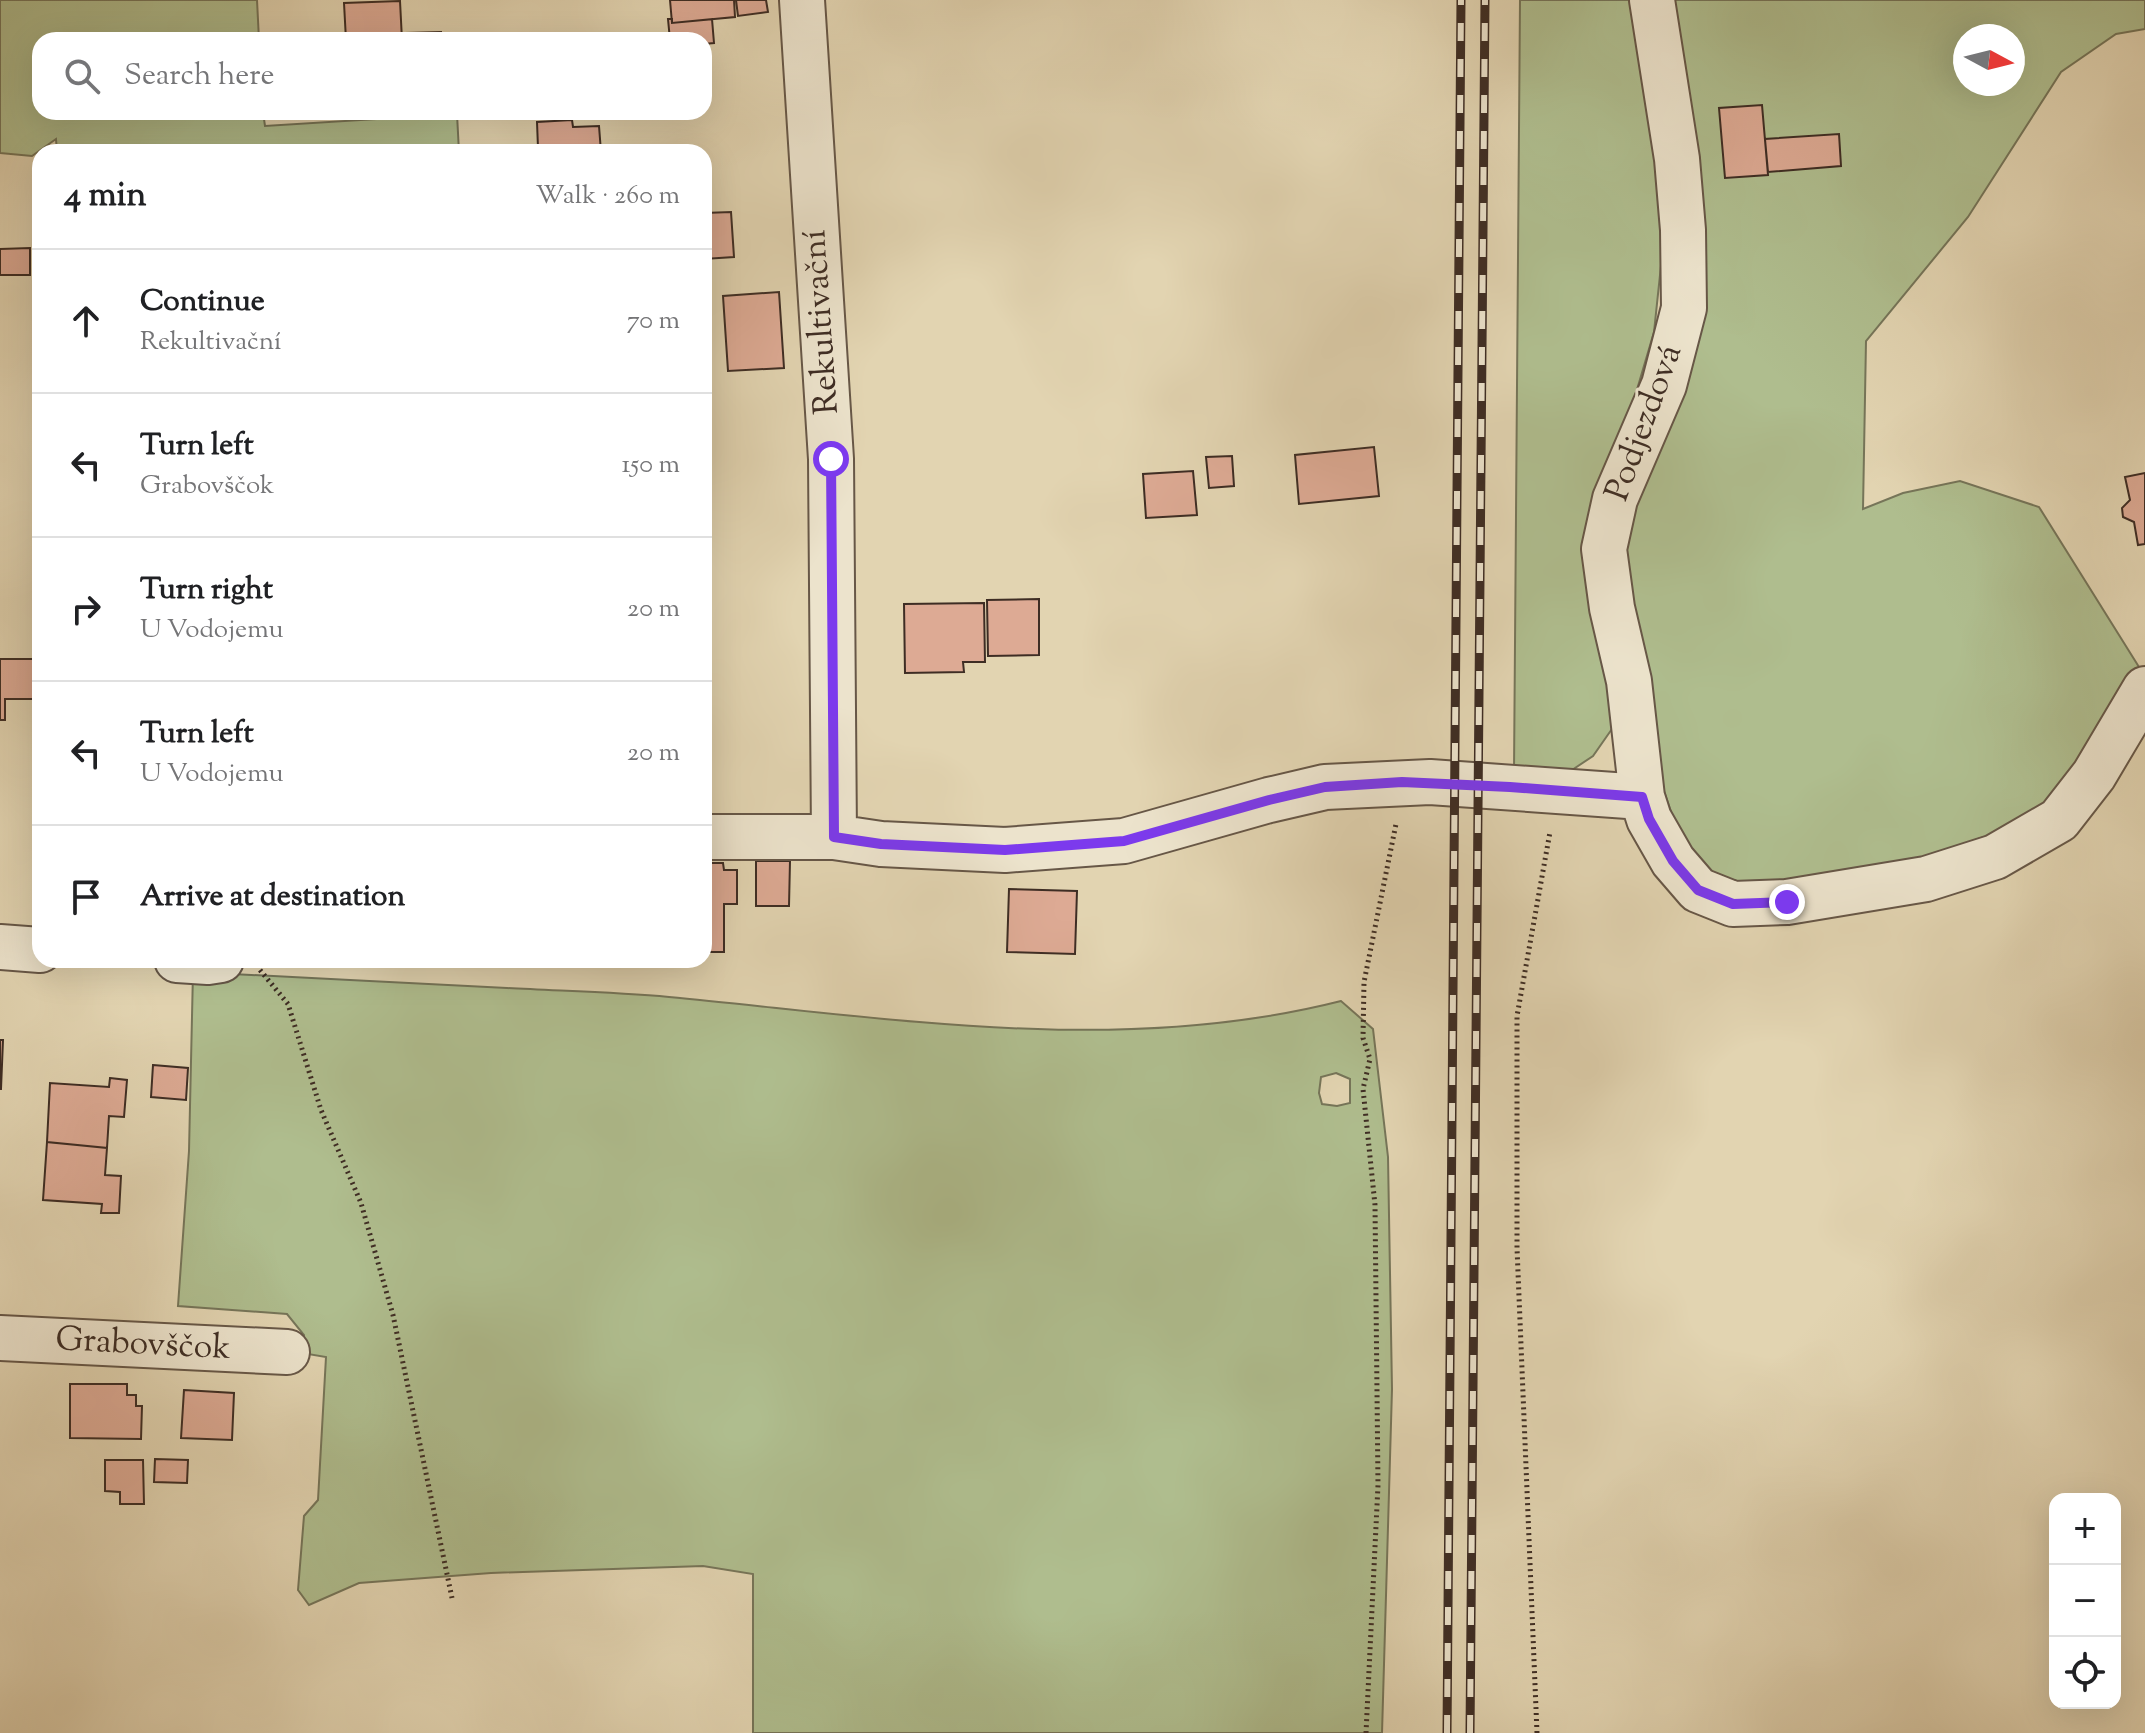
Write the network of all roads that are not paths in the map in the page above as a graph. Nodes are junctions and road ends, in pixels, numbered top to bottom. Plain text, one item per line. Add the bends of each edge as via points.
1 (802, 0) edge
2 (1652, 0) edge
3 (2145, 689) edge
4 (1642, 797) junction
5 (712, 837) edge
6 (834, 837) junction
7 (0, 947) edge
8 (32, 949) edge
9 (0, 1338) edge
10 (287, 1352) dead end

1 - 6 street, Rekultivační via 831,459
2 - 4 street, Podjezdová via 1677,159 1684,308 1664,385 1615,499 1604,549 1629,681
3 - 4 street, Podjezdová via 2094,775 2059,820 1995,857 1926,879 1787,902 1733,904 1698,890 1673,861
4 - 6 street via 1402,782 1325,787 1124,841 1005,850
5 - 6 street
7 - 8 street
9 - 10 street, Grabovščok

